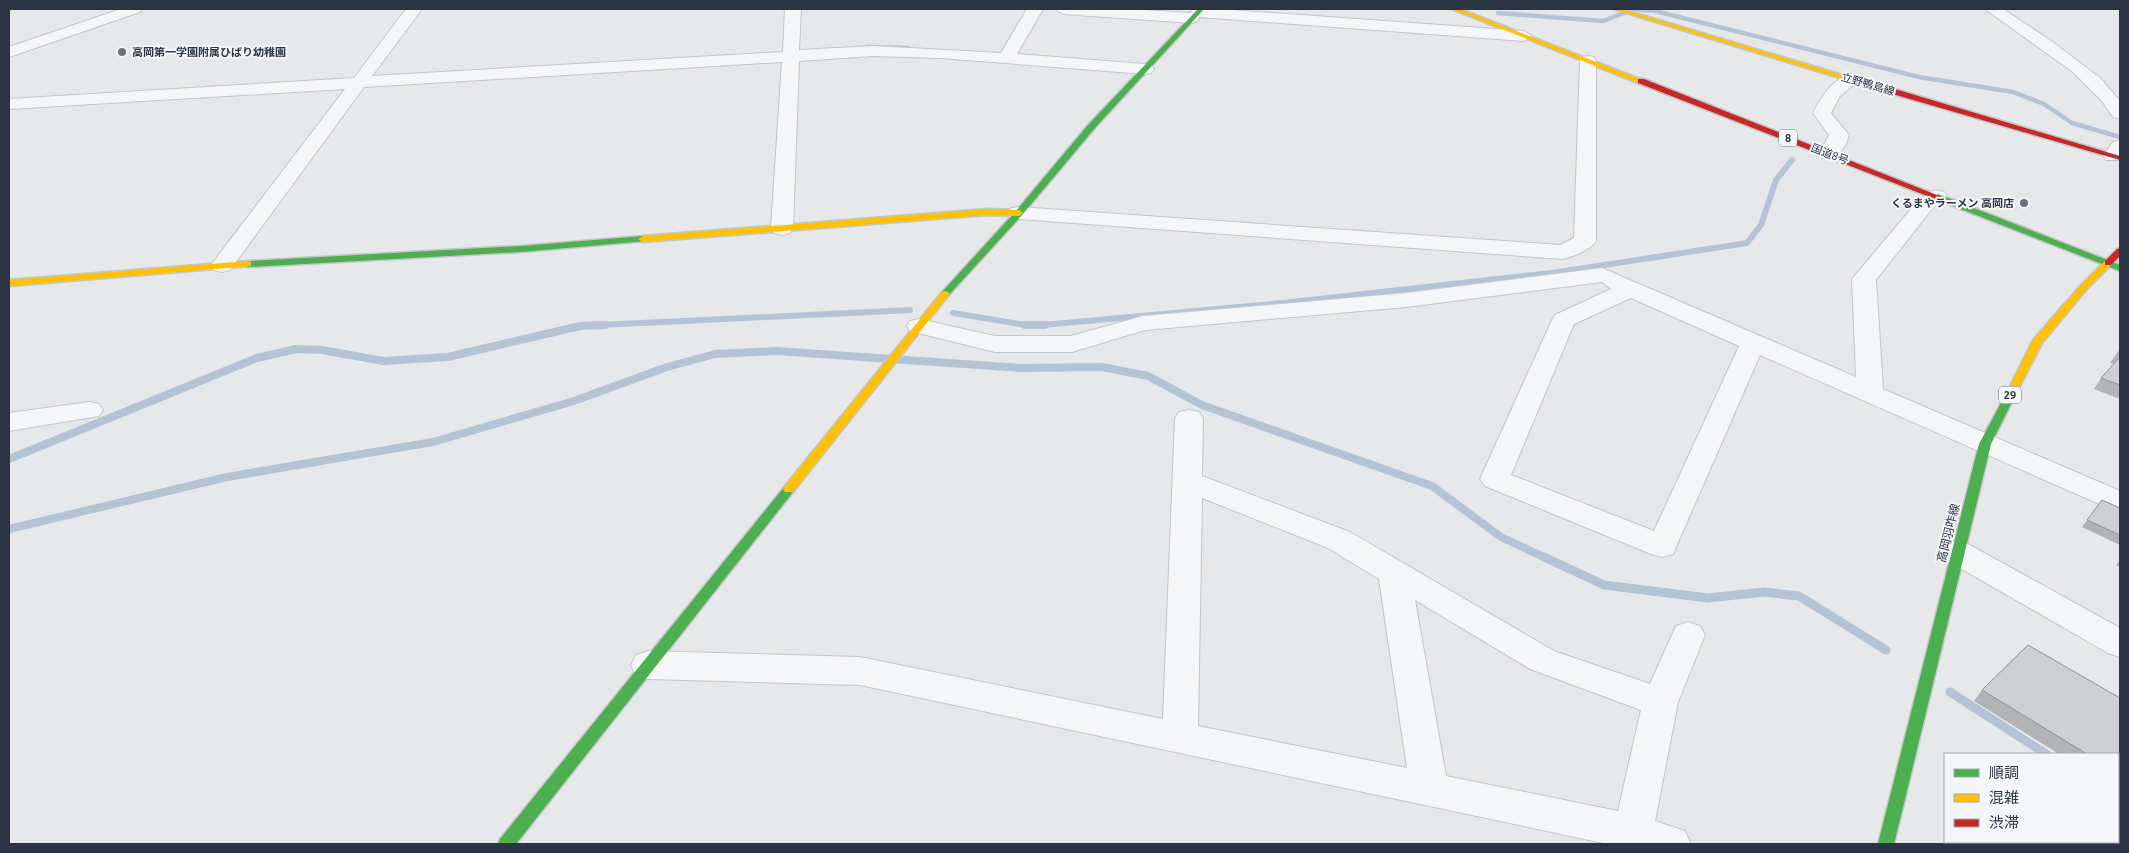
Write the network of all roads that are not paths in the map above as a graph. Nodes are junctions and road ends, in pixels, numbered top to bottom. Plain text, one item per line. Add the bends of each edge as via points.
1 (135, 9) edge
2 (414, 9) edge
3 (793, 9) edge
4 (1035, 9) edge
5 (1063, 9) edge
6 (1456, 9) edge
7 (1616, 9) edge
8 (1993, 9) edge
9 (1197, 13) edge
10 (1524, 36) junction
11 (9, 52) edge
12 (791, 53) junction
13 (1006, 58) junction
14 (1588, 61) junction
15 (1145, 69) junction
16 (361, 79) junction
17 (1852, 79) junction
18 (9, 104) edge
19 (2120, 113) edge
20 (2118, 153) edge
21 (1829, 154) junction
22 (1937, 196) junction
23 (1020, 213) junction
24 (782, 228) junction
25 (2120, 251) edge
26 (1563, 252) junction
27 (2108, 263) junction
28 (222, 265) junction
29 (2120, 268) edge
30 (1602, 276) junction
31 (9, 283) edge
32 (1630, 289) junction
33 (919, 326) junction
34 (1753, 343) junction
35 (1870, 394) junction
36 (89, 410) dead end
37 (1189, 418) dead end
38 (9, 422) edge
39 (1985, 444) junction
40 (1187, 481) junction
41 (2120, 503) edge
42 (1957, 552) junction
43 (1394, 571) junction
44 (1688, 635) dead end
45 (2120, 644) edge
46 (648, 665) junction
47 (1660, 702) junction
48 (1180, 738) junction
49 (1429, 789) junction
50 (1633, 832) junction
51 (506, 844) edge
52 (1671, 844) edge
53 (1886, 844) edge

1 - 11 street
2 - 16 street
3 - 12 street
4 - 13 street
5 - 9 street
6 - 10 main road, 国道8号 / 8
7 - 17 main road, 立野鴨島線
8 - 19 street via 2087,75 2108,94
9 - 10 street
9 - 15 main road
10 - 14 main road, 国道8号 / 8
12 - 13 street via 940,52
12 - 16 street
12 - 24 street
13 - 15 street
14 - 21 main road, 国道8号 / 8
14 - 26 street via 1585,241
15 - 23 main road via 1091,127
16 - 18 street
16 - 28 street
17 - 20 main road, 立野鴨島線
17 - 21 street via 1834,93 1822,113 1839,135
21 - 22 main road, 国道8号 / 8
22 - 27 main road, 国道8号 / 8
22 - 35 street via 1924,206 1864,279
23 - 24 main road via 987,212
23 - 26 street
23 - 33 main road
24 - 28 main road via 521,249
25 - 27 main road, 高岡羽咋線
26 - 30 street via 1574,262
27 - 29 main road, 国道8号 / 8
27 - 39 main road, 高岡羽咋線 / 29 via 2036,342
28 - 31 main road
30 - 32 street
30 - 33 street via 1406,300 1143,323 1072,344 995,344
32 - 34 street
32 - 34 street via 1564,320 1495,480 1662,546
33 - 46 main road
34 - 35 street
35 - 39 street
36 - 38 street
37 - 40 street
39 - 41 street
39 - 42 main road, 高岡羽咋線 / 29
40 - 43 street via 1339,540
40 - 48 street
42 - 45 street
42 - 53 main road, 高岡羽咋線 / 29
43 - 47 street via 1542,660
43 - 49 street
44 - 47 street
46 - 48 street via 860,671
46 - 51 main road
47 - 50 street
48 - 49 street
49 - 50 street
50 - 52 street

